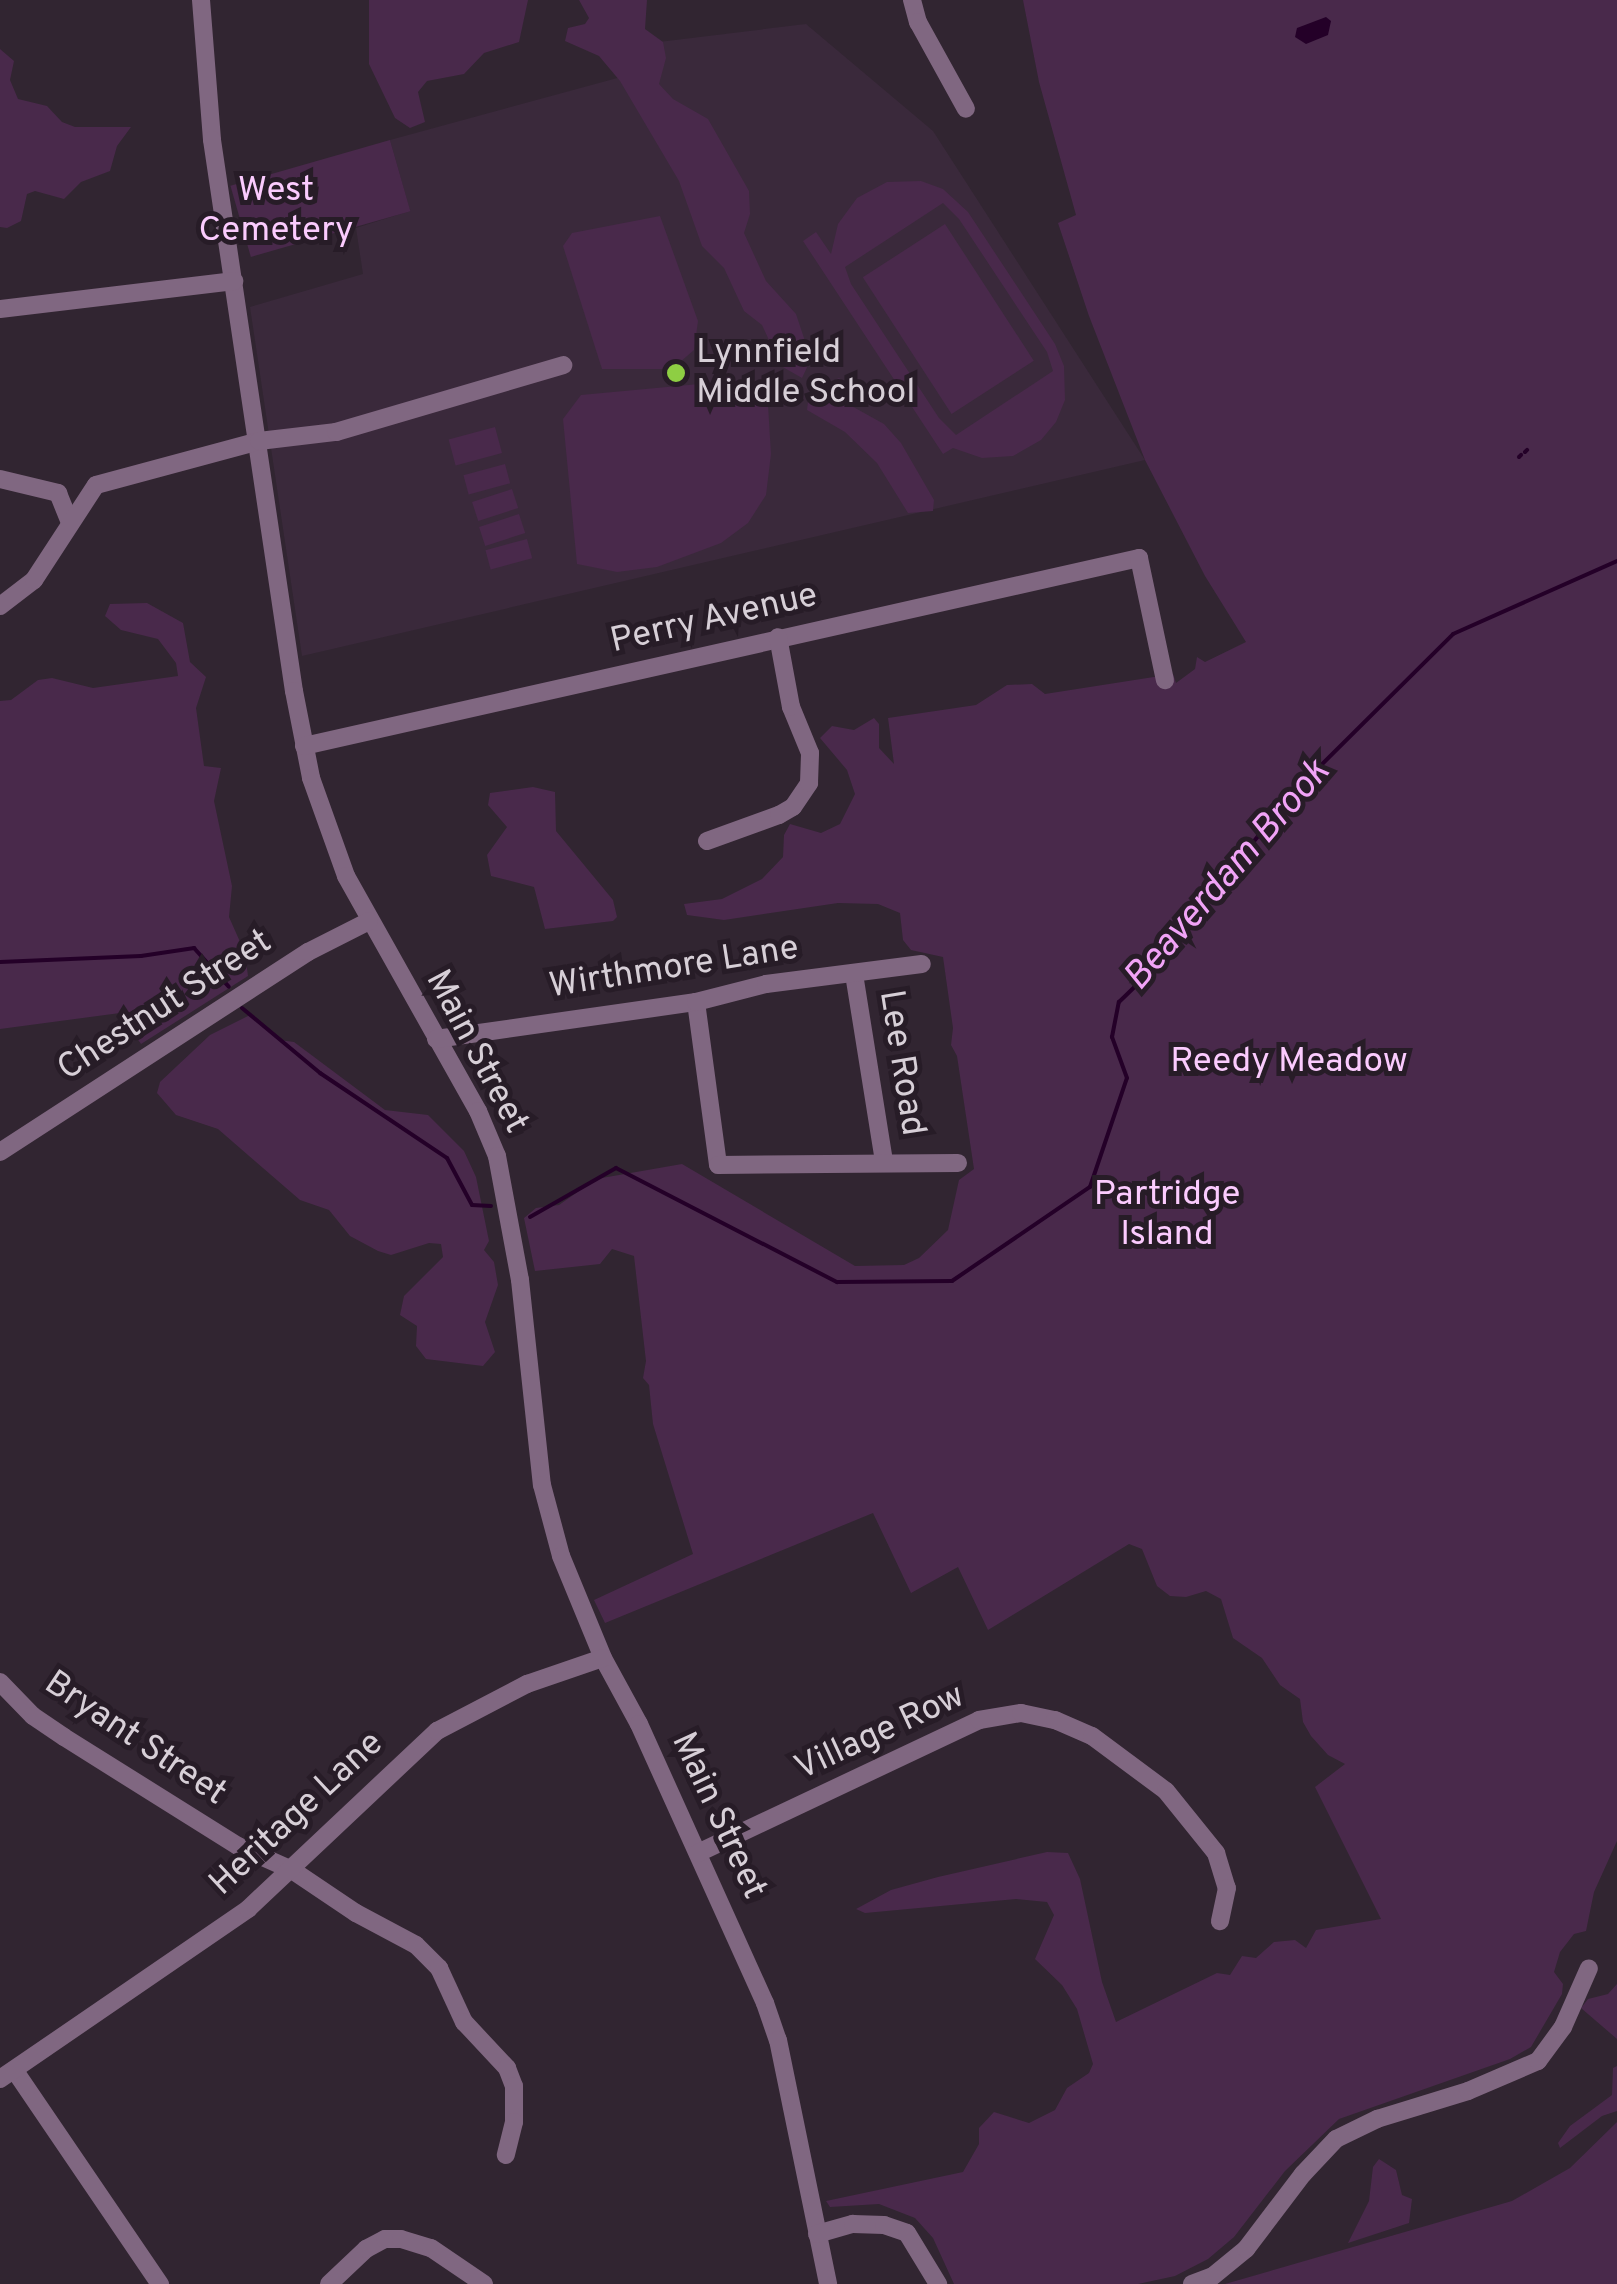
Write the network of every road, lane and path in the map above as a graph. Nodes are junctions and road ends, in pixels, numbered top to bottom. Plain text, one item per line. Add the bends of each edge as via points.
1 (201, 0) edge
2 (912, 0) edge
3 (966, 109) dead end
4 (234, 281) junction
5 (0, 309) edge
6 (563, 365) dead end
7 (258, 441) junction
8 (0, 479) edge
9 (96, 485) junction
10 (58, 492) junction
11 (70, 523) junction
12 (0, 606) edge
13 (778, 638) junction
14 (1165, 680) dead end
15 (304, 746) junction
16 (706, 842) dead end
17 (369, 921) junction
18 (922, 964) dead end
19 (854, 974) junction
20 (696, 1002) junction
21 (436, 1039) junction
22 (0, 1152) edge
23 (884, 1162) junction
24 (958, 1163) dead end
25 (603, 1658) junction
26 (0, 1682) edge
27 (698, 1853) junction
28 (292, 1870) junction
29 (1220, 1920) dead end
30 (1589, 1968) dead end
31 (8, 2075) edge
32 (506, 2155) dead end
33 (818, 2234) junction
34 (160, 2284) edge
35 (329, 2284) edge
36 (484, 2284) edge
37 (828, 2284) edge
38 (938, 2284) edge
39 (1192, 2284) edge

1 - 4 street, Main Street via 212,140
2 - 3 street
4 - 5 street
4 - 7 street, Main Street
6 - 7 street via 336,432
7 - 9 street
7 - 15 street, Main Street
8 - 10 street
9 - 10 street
9 - 11 street
10 - 11 street
11 - 12 street via 34,580
13 - 14 street, Perry Avenue via 1139,558
13 - 15 street, Perry Avenue
13 - 16 street via 791,708 810,753 810,783 780,815
15 - 17 street, Main Street via 325,823
17 - 21 street, Main Street
17 - 22 street, Chestnut Street via 308,952
18 - 19 street, Wirthmore Lane
19 - 20 street, Wirthmore Lane via 766,984
19 - 23 street, Lee Road
20 - 21 street, Wirthmore Lane
20 - 23 street via 718,1165
21 - 25 street, Main Street via 497,1156 518,1263 542,1485 561,1556
23 - 24 street
25 - 27 street, Main Street
25 - 28 street, Heritage Lane via 527,1684 437,1731
26 - 28 street, Bryant Street via 33,1716 76,1745 238,1846
27 - 29 street, Village Row via 949,1733 1021,1713 1092,1736 1166,1791 1216,1853 1227,1888
27 - 33 street, Main Street via 778,2040
28 - 31 street, Heritage Lane via 248,1909
28 - 32 street, Bryant Street via 416,1944 439,1968 464,2022 507,2068 514,2086
30 - 39 street via 1538,2062 1336,2140 1246,2249
31 - 34 street
33 - 37 street, Main Street
33 - 38 street via 852,2224 907,2233
35 - 36 street via 385,2239 432,2248

